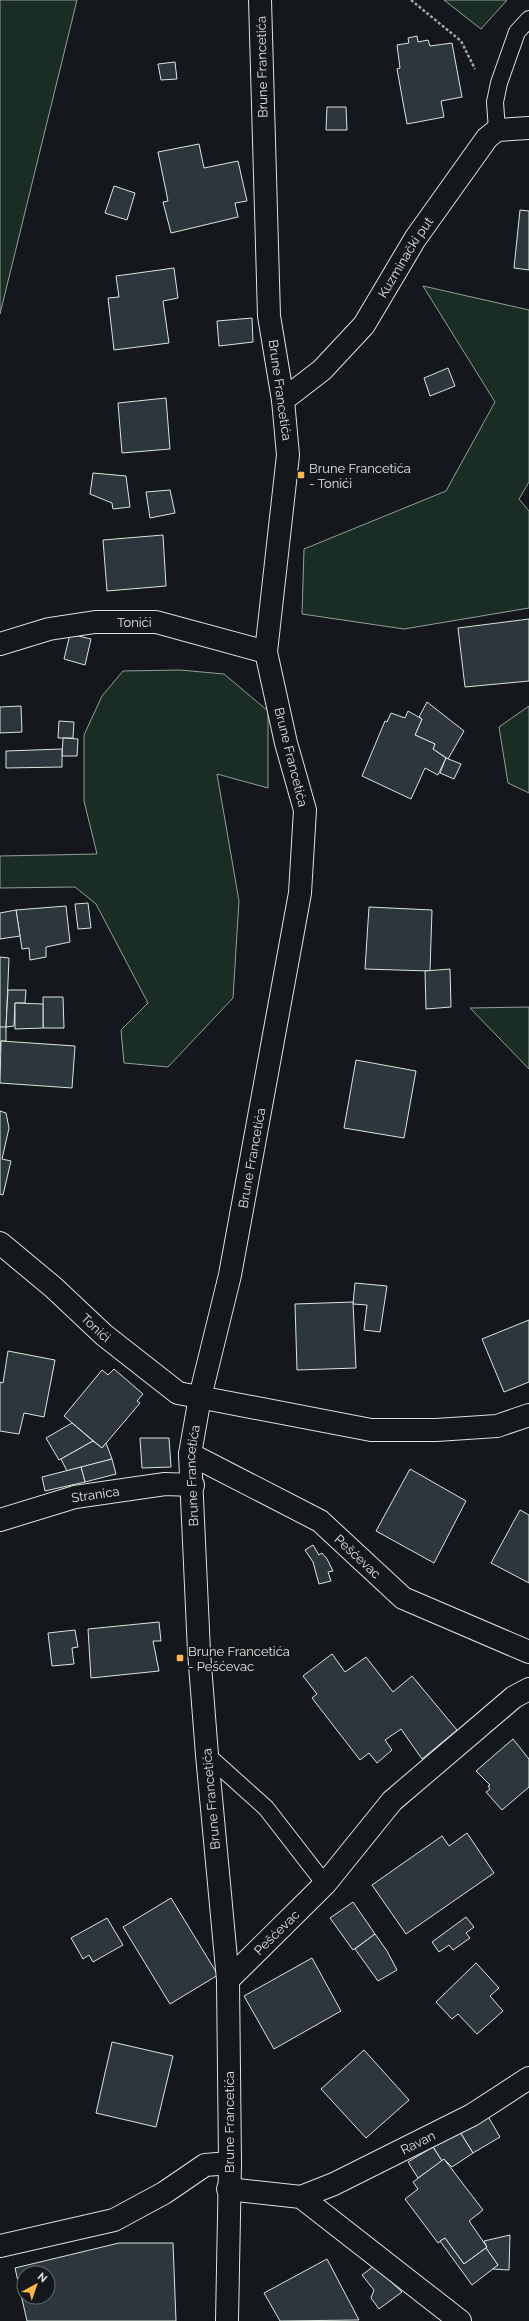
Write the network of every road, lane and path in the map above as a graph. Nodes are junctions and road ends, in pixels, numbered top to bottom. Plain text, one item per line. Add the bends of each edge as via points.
1 (260, 0) edge
2 (411, 0) edge
3 (529, 19) edge
4 (475, 70) dead end
5 (529, 128) edge
6 (497, 130) junction
7 (284, 400) junction
8 (0, 644) edge
9 (266, 652) junction
10 (0, 1243) edge
11 (200, 1397) junction
12 (529, 1415) edge
13 (190, 1454) junction
14 (193, 1485) junction
15 (0, 1520) edge
16 (529, 1652) edge
17 (529, 1689) edge
18 (206, 1755) junction
19 (325, 1884) junction
20 (228, 1980) junction
21 (529, 2078) edge
22 (230, 2163) junction
23 (228, 2189) junction
24 (301, 2197) junction
25 (0, 2246) edge
26 (227, 2321) edge
27 (460, 2321) edge

1 - 7 street, Brune Francetića via 269,316
2 - 4 path via 461,41
3 - 6 lane via 517,32 499,82 495,102
5 - 6 street
6 - 7 street, Kuzminački put via 464,166 415,239 364,325 322,370
7 - 9 street, Brune Francetića via 288,455
8 - 9 street, Tonići via 56,628 95,622 156,622
9 - 11 street, Brune Francetića via 286,743 305,810 300,893 230,1275
10 - 11 street, Tonići via 53,1286 104,1336 178,1393
11 - 12 street, Tonići via 371,1430 436,1430 497,1426
11 - 13 street, Brune Francetića
13 - 14 street, Brune Francetića
13 - 16 street, Pešćevac via 320,1521 403,1598
14 - 15 street, Stranica via 165,1484 75,1497
14 - 18 street, Brune Francetića via 199,1652
17 - 19 street, Pešćevac via 514,1697 392,1801
18 - 19 lane via 266,1808
18 - 20 street, Brune Francetića
19 - 20 street, Pešćevac
20 - 22 street, Brune Francetića
21 - 24 street, Ravan via 472,2115 334,2184
22 - 23 street, Brune Francetića
22 - 25 street via 205,2165 164,2193 114,2220
23 - 24 street, Ravan
23 - 26 street, Brune Francetića
24 - 27 street

